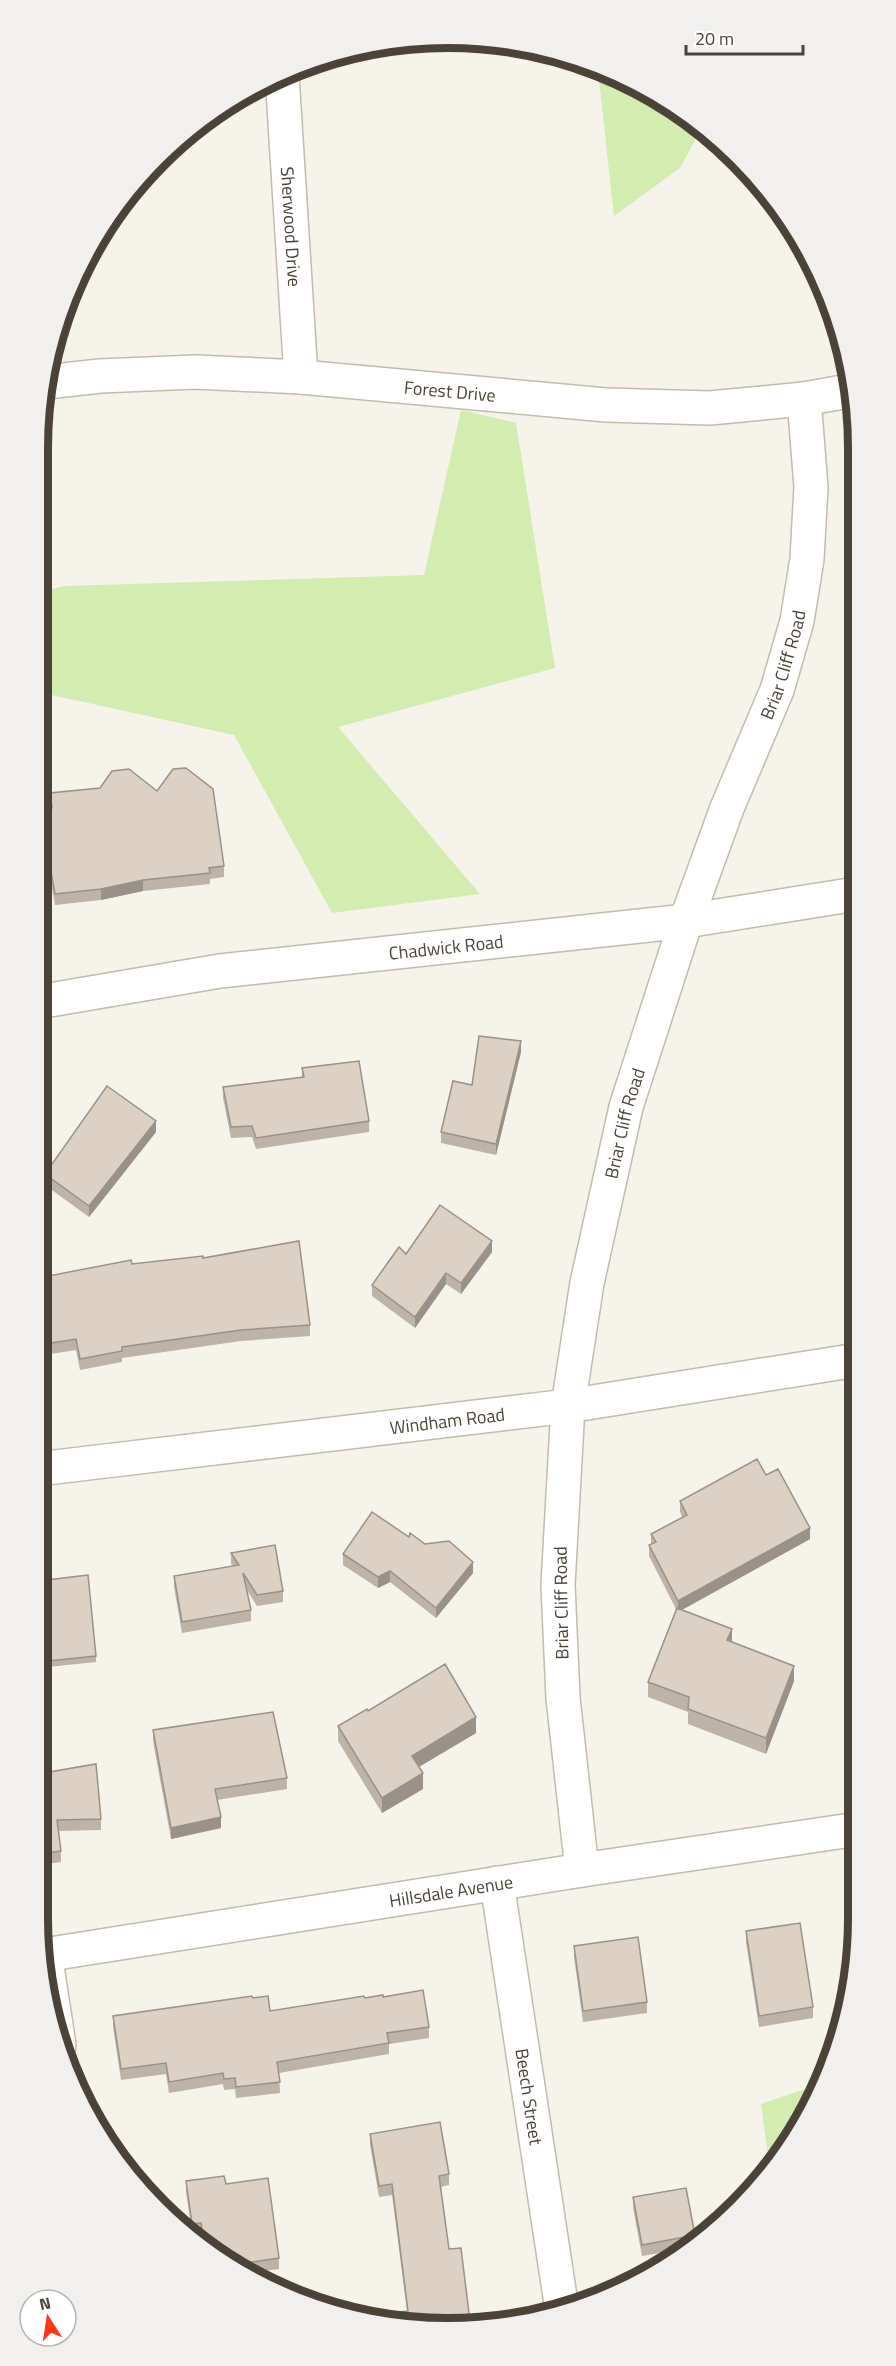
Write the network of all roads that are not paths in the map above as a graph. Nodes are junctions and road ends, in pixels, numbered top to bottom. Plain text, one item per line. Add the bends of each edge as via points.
1 (283, 84) edge
2 (301, 377) junction
3 (54, 381) edge
4 (844, 392) edge
5 (804, 399) junction
6 (848, 895) edge
7 (686, 921) junction
8 (48, 1000) edge
9 (848, 1361) edge
10 (568, 1406) junction
11 (48, 1468) edge
12 (848, 1830) edge
13 (582, 1870) junction
14 (497, 1883) junction
15 (50, 1953) edge
16 (561, 2302) edge

1 - 2 street, Sherwood Drive
2 - 3 street, Forest Drive via 195,372
2 - 5 street, Forest Drive via 606,405 710,408
4 - 5 street, Forest Drive
5 - 7 street, Briar Cliff Road via 811,486 807,559 797,621 777,690 727,808
6 - 7 street, Chadwick Road
7 - 8 street, Chadwick Road via 220,971
7 - 10 street, Briar Cliff Road via 626,1107 587,1283
9 - 10 street, Windham Road
10 - 11 street, Windham Road
10 - 13 street, Briar Cliff Road via 558,1585 562,1698
12 - 13 street, Hillsdale Avenue
13 - 14 street, Hillsdale Avenue
14 - 15 street, Hillsdale Avenue
14 - 16 street, Beech Street

